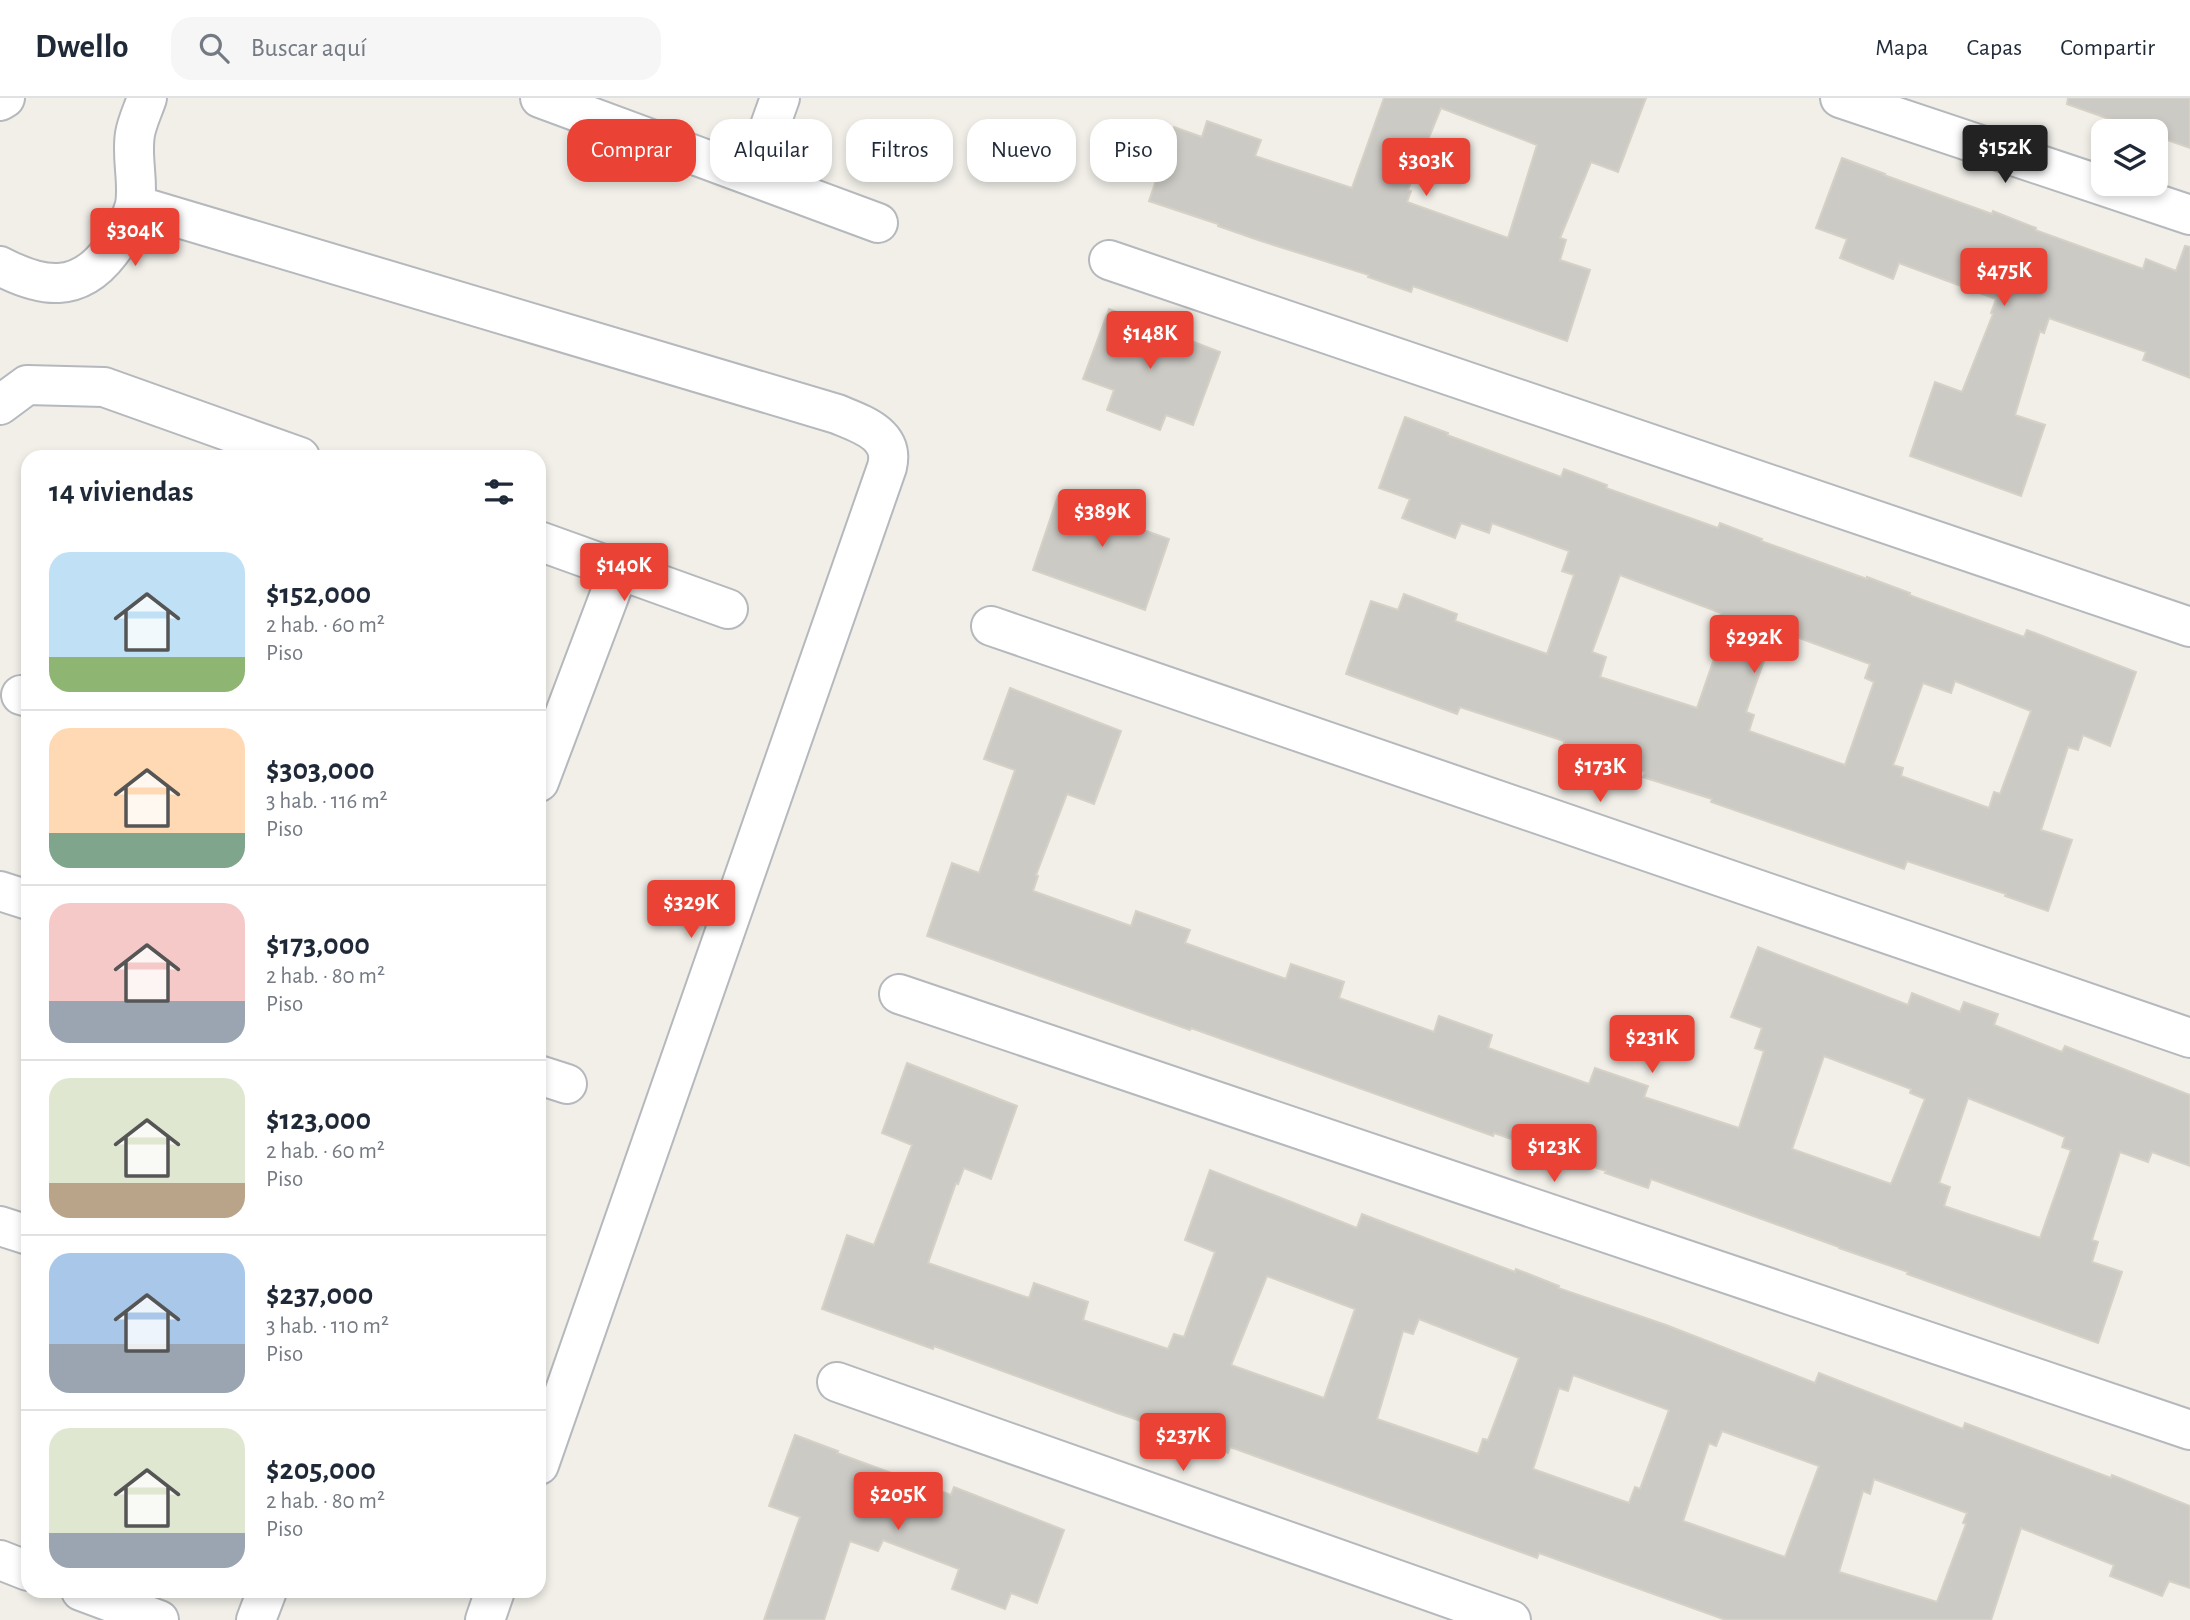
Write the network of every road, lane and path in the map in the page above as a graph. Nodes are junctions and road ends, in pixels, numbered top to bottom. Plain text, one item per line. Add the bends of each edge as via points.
1 (5, 98) edge
2 (147, 98) edge
3 (540, 98) edge
4 (780, 98) edge
5 (0, 101) edge
6 (1862, 102) edge
7 (772, 119) edge
8 (710, 161) edge
9 (768, 182) edge
10 (135, 205) junction
11 (2190, 215) edge
12 (878, 223) dead end
13 (1109, 260) dead end
14 (0, 266) edge
15 (0, 405) edge
16 (280, 450) edge
17 (546, 544) edge
18 (619, 570) junction
19 (728, 609) dead end
20 (991, 626) dead end
21 (2190, 627) edge
22 (546, 763) edge
23 (0, 891) edge
24 (21, 898) edge
25 (899, 994) dead end
26 (2190, 1038) edge
27 (0, 1226) edge
28 (21, 1233) edge
29 (837, 1382) dead end
30 (2190, 1430) edge
31 (546, 1445) edge
32 (0, 1560) edge
33 (21, 1568) edge
34 (100, 1598) edge
35 (264, 1598) edge
36 (493, 1598) edge
37 (159, 1620) edge
38 (256, 1620) edge
39 (485, 1620) edge
40 (1511, 1620) edge

1 - 5 street
2 - 10 street via 135,134
3 - 8 street
4 - 7 street
6 - 11 street
9 - 12 street
10 - 14 street via 121,239 102,263 70,283 43,283
10 - 31 street via 837,414 864,425 885,441 889,451
13 - 21 street
15 - 16 street via 27,385 104,387
17 - 18 street
18 - 19 street
18 - 22 street
20 - 26 street
23 - 24 street
25 - 30 street
27 - 28 street
29 - 40 street
32 - 33 street
34 - 37 street
35 - 38 street
36 - 39 street

